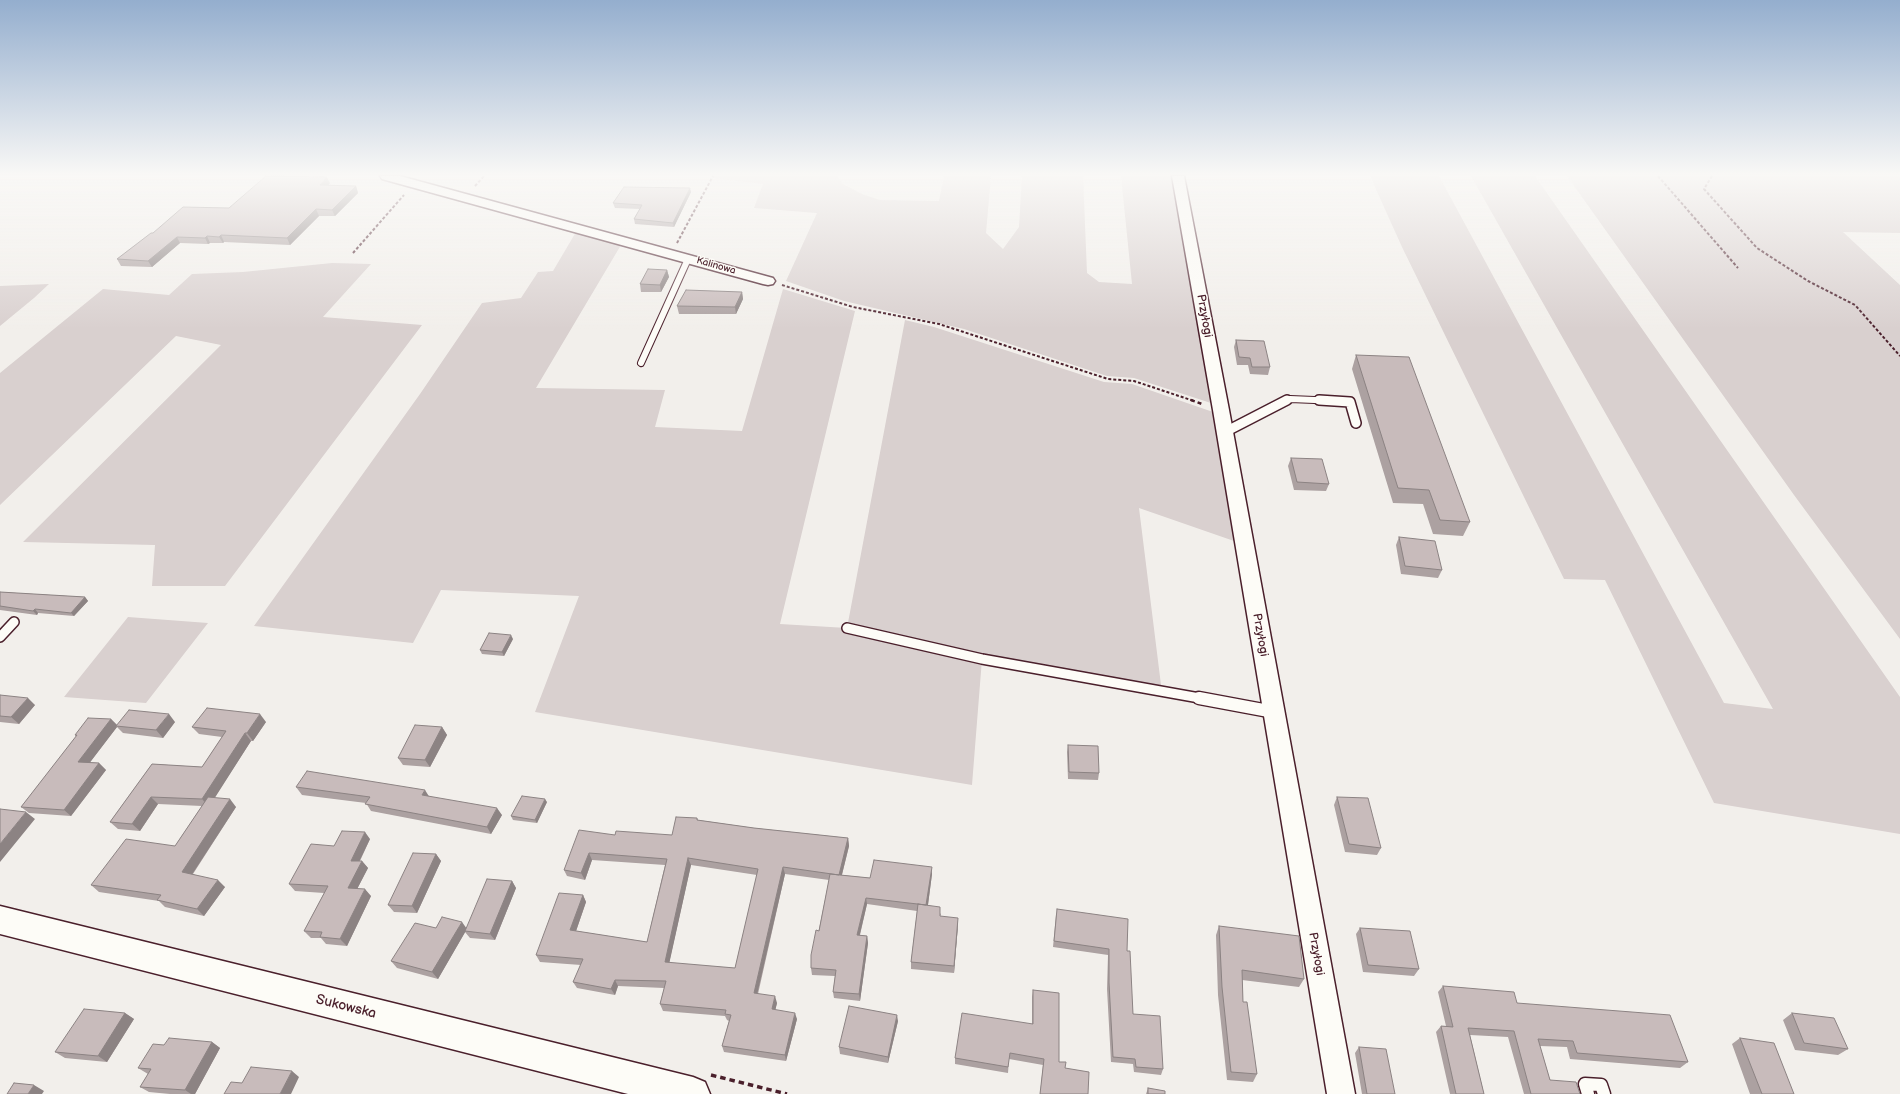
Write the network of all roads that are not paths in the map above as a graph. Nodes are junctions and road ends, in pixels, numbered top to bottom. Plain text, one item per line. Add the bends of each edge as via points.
1 (572, 227) edge
2 (1187, 227) edge
3 (688, 259) junction
4 (768, 281) road end
5 (641, 363) dead end
6 (1356, 423) dead end
7 (1225, 432) junction
8 (14, 622) dead end
9 (847, 628) dead end
10 (0, 637) edge
11 (1274, 712) junction
12 (0, 920) edge
13 (692, 1094) edge
14 (1341, 1094) edge
15 (1588, 1094) edge
16 (1604, 1094) edge

1 - 3 street, Kalinowa
2 - 7 street, Przyłogi
3 - 4 street, Kalinowa
3 - 5 lane
6 - 7 lane via 1350,402 1290,399
7 - 11 street, Przyłogi
8 - 10 lane
9 - 11 lane via 982,659
11 - 14 street, Przyłogi
12 - 13 street, Sukowska
15 - 16 lane via 1585,1084 1601,1085

